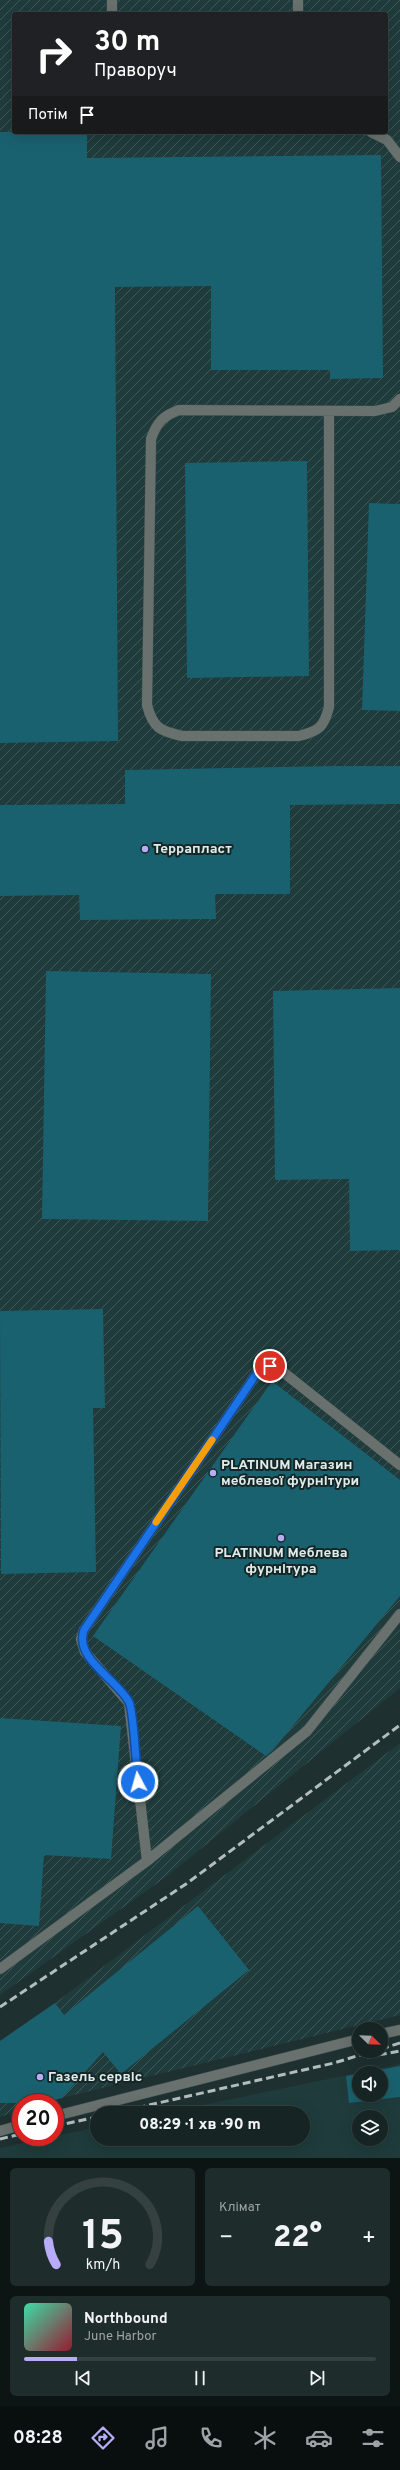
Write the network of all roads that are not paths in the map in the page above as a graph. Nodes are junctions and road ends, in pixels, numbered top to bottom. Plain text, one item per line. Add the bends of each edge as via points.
1 (112, 0) edge
2 (298, 0) edge
3 (112, 12) edge
4 (298, 12) edge
5 (375, 134) edge
6 (400, 157) edge
7 (400, 399) edge
8 (329, 411) junction
9 (400, 1465) edge
10 (400, 1614) edge
11 (147, 1861) junction
12 (0, 1969) edge
13 (400, 2030) edge
14 (388, 2033) edge
15 (352, 2041) edge
16 (64, 2114) edge
17 (12, 2128) edge
18 (0, 2131) edge

1 - 3 lane
2 - 4 lane
5 - 6 lane via 387,140
7 - 8 lane via 392,407 375,411
8 - 8 lane via 179,410 166,415 156,424 151,439 147,705 152,721 163,732 182,736 299,736 314,732 325,722 329,706
9 - 11 lane via 278,1368 263,1367 84,1630 81,1638 85,1652 129,1703
10 - 11 lane via 307,1732
11 - 12 lane
13 - 14 lane
15 - 16 lane
17 - 18 lane

